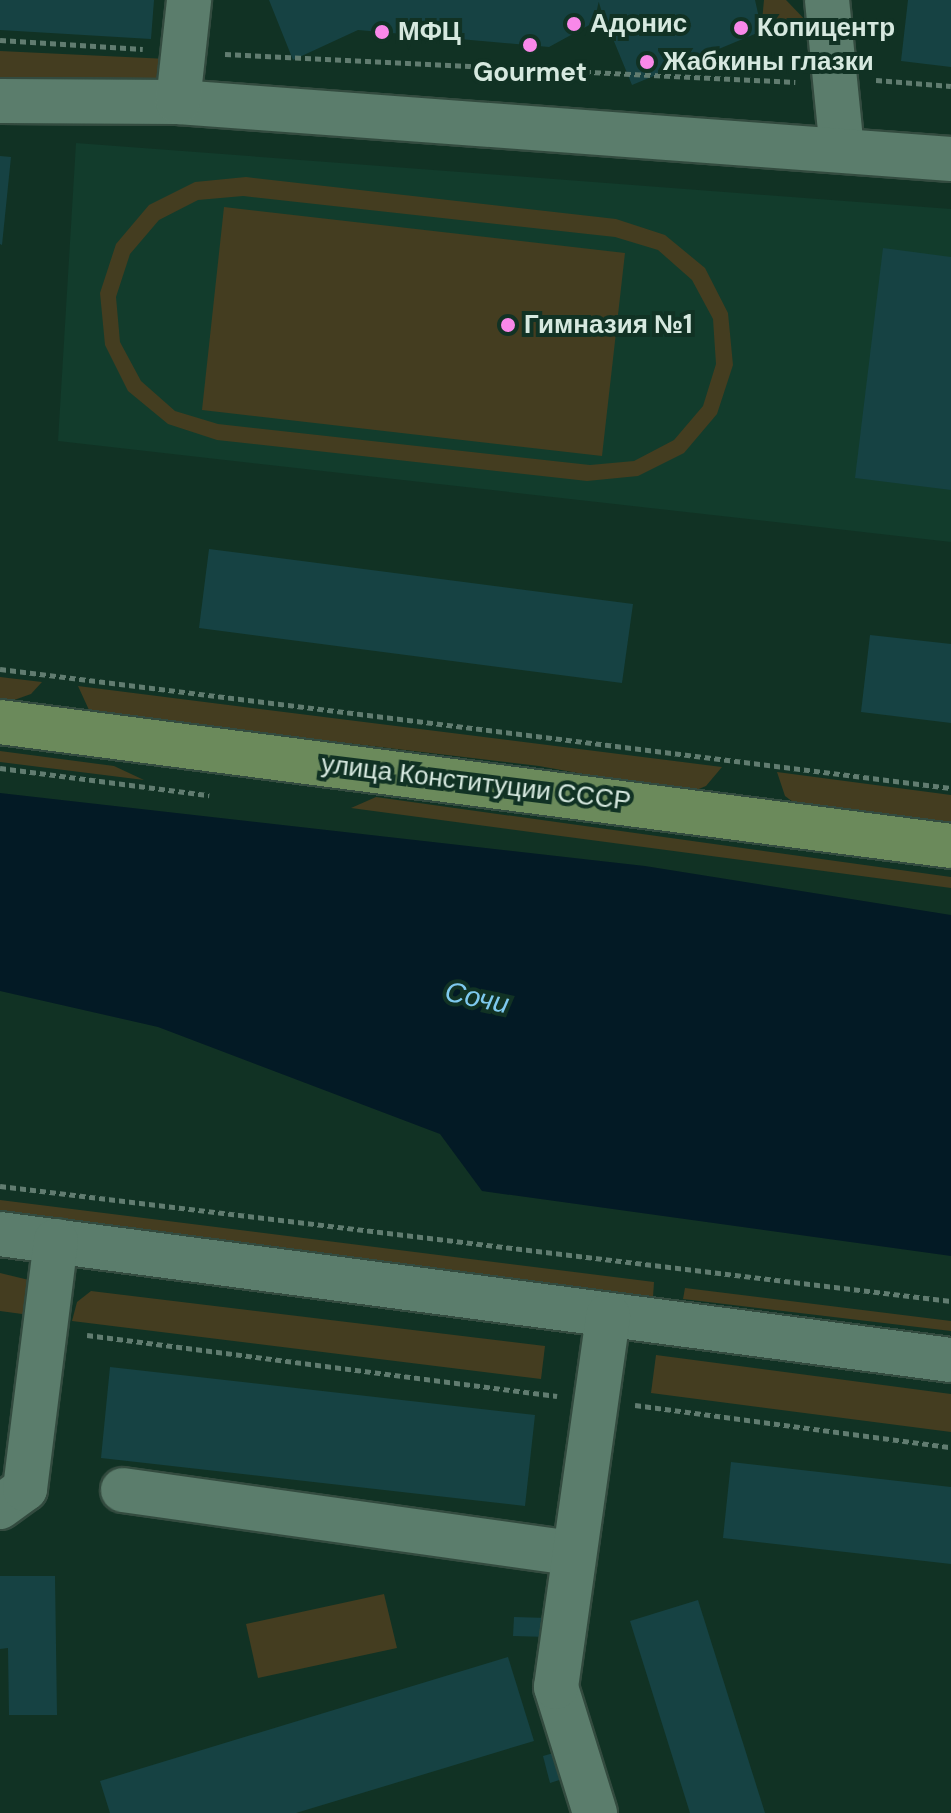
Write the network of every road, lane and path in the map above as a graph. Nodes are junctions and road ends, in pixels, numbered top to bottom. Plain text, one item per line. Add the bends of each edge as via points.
1 (189, 0) edge
2 (827, 0) edge
3 (0, 40) edge
4 (183, 52) junction
5 (835, 80) junction
6 (951, 86) edge
7 (0, 101) edge
8 (178, 102) junction
9 (842, 149) junction
10 (951, 159) edge
11 (0, 669) edge
12 (0, 722) edge
13 (951, 788) edge
14 (951, 846) edge
15 (0, 1186) edge
16 (0, 1234) edge
17 (56, 1241) junction
18 (951, 1301) edge
19 (608, 1316) junction
20 (48, 1330) junction
21 (951, 1360) edge
22 (596, 1401) junction
23 (951, 1447) edge
24 (123, 1490) dead end
25 (0, 1507) edge
26 (572, 1553) junction
27 (584, 1810) edge

1 - 4 street
2 - 5 street
3 - 4 path
4 - 5 path
4 - 8 street
5 - 6 path
5 - 9 street
7 - 8 street
8 - 9 street
9 - 10 street
11 - 13 path
12 - 14 main road, улица Конституции СССР
15 - 18 path
16 - 17 street
17 - 19 street
17 - 20 street
19 - 21 street
19 - 22 street
20 - 22 path
20 - 25 street via 25,1489
22 - 23 path
22 - 26 street
24 - 26 street
26 - 27 street via 556,1687

